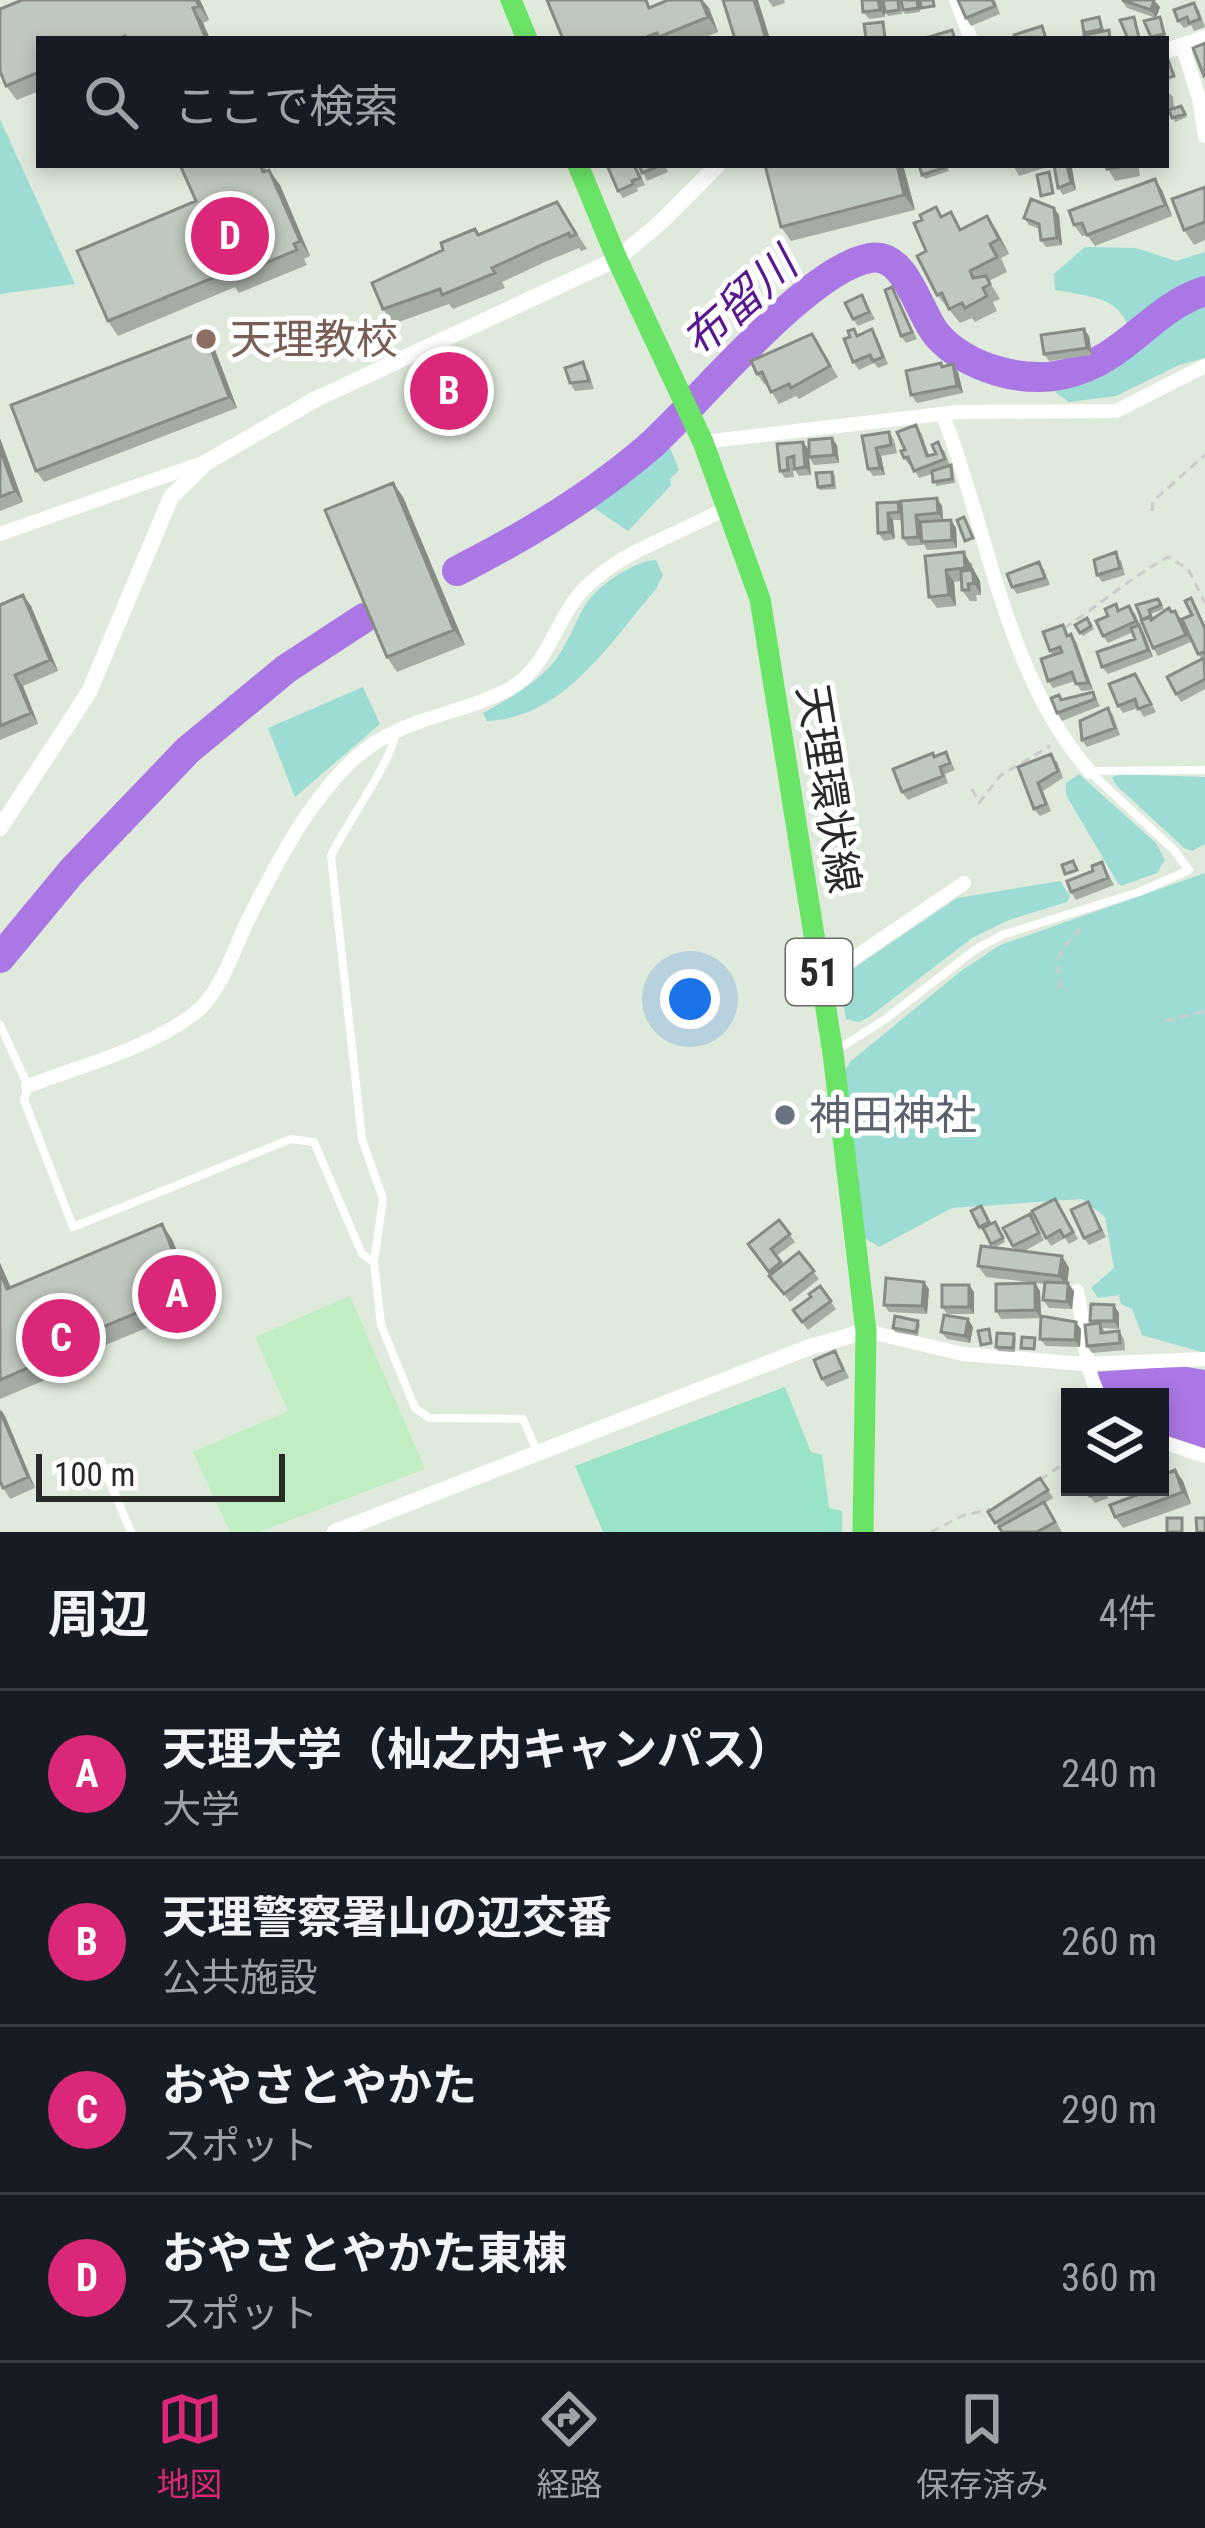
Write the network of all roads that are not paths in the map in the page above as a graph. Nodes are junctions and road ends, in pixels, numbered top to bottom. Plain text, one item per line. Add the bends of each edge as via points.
1 (511, 0) edge
2 (956, 0) edge
3 (526, 36) edge
4 (970, 36) edge
5 (1205, 38) edge
6 (1174, 48) edge
7 (1205, 136) edge
8 (579, 168) edge
9 (715, 168) edge
10 (617, 259) junction
11 (1205, 366) edge
12 (943, 415) junction
13 (699, 433) junction
14 (207, 462) junction
15 (729, 506) junction
16 (0, 534) edge
17 (395, 731) junction
18 (1205, 770) edge
19 (1090, 772) junction
20 (0, 828) edge
21 (964, 883) dead end
22 (819, 975) junction
23 (0, 1025) edge
24 (12, 1051) junction
25 (833, 1053) junction
26 (0, 1061) edge
27 (28, 1086) junction
28 (374, 1262) junction
29 (1077, 1291) dead end
30 (866, 1331) junction
31 (1205, 1359) edge
32 (1084, 1364) junction
33 (1096, 1388) edge
34 (1169, 1444) edge
35 (537, 1452) junction
36 (1205, 1456) edge
37 (101, 1461) dead end
38 (131, 1532) edge
39 (335, 1532) edge
40 (862, 1532) edge

1 - 3 main road
2 - 4 street
5 - 6 street
6 - 7 street via 1199,98
8 - 10 main road, 天理環状線 / 51
9 - 10 street
10 - 13 main road, 天理環状線 / 51
10 - 14 street via 316,399
11 - 12 street via 1116,411
12 - 13 street
12 - 19 street via 1018,646 1061,739
13 - 15 main road, 天理環状線 / 51
14 - 16 street
14 - 20 street via 171,497 89,692
15 - 17 street via 587,585 533,672 510,688
15 - 22 main road, 天理環状線 / 51 via 760,599
17 - 27 street via 317,797 211,996 195,1012 155,1037
17 - 28 lane via 331,856 362,1139 383,1199
18 - 19 lane
19 - 25 lane via 1189,870 976,949
21 - 22 street
22 - 25 main road, 天理環状線 / 51
23 - 24 lane
24 - 26 lane
24 - 27 lane
25 - 30 main road, 天理環状線 / 51
27 - 28 lane via 24,1100 73,1227 291,1138 314,1142 362,1254
28 - 35 lane via 381,1325 415,1408 429,1418 523,1419
29 - 32 street
30 - 32 street via 963,1354
30 - 35 street
30 - 40 main road, 天理環状線 / 51
31 - 32 street
32 - 33 street
34 - 36 street
35 - 39 street
37 - 38 lane

